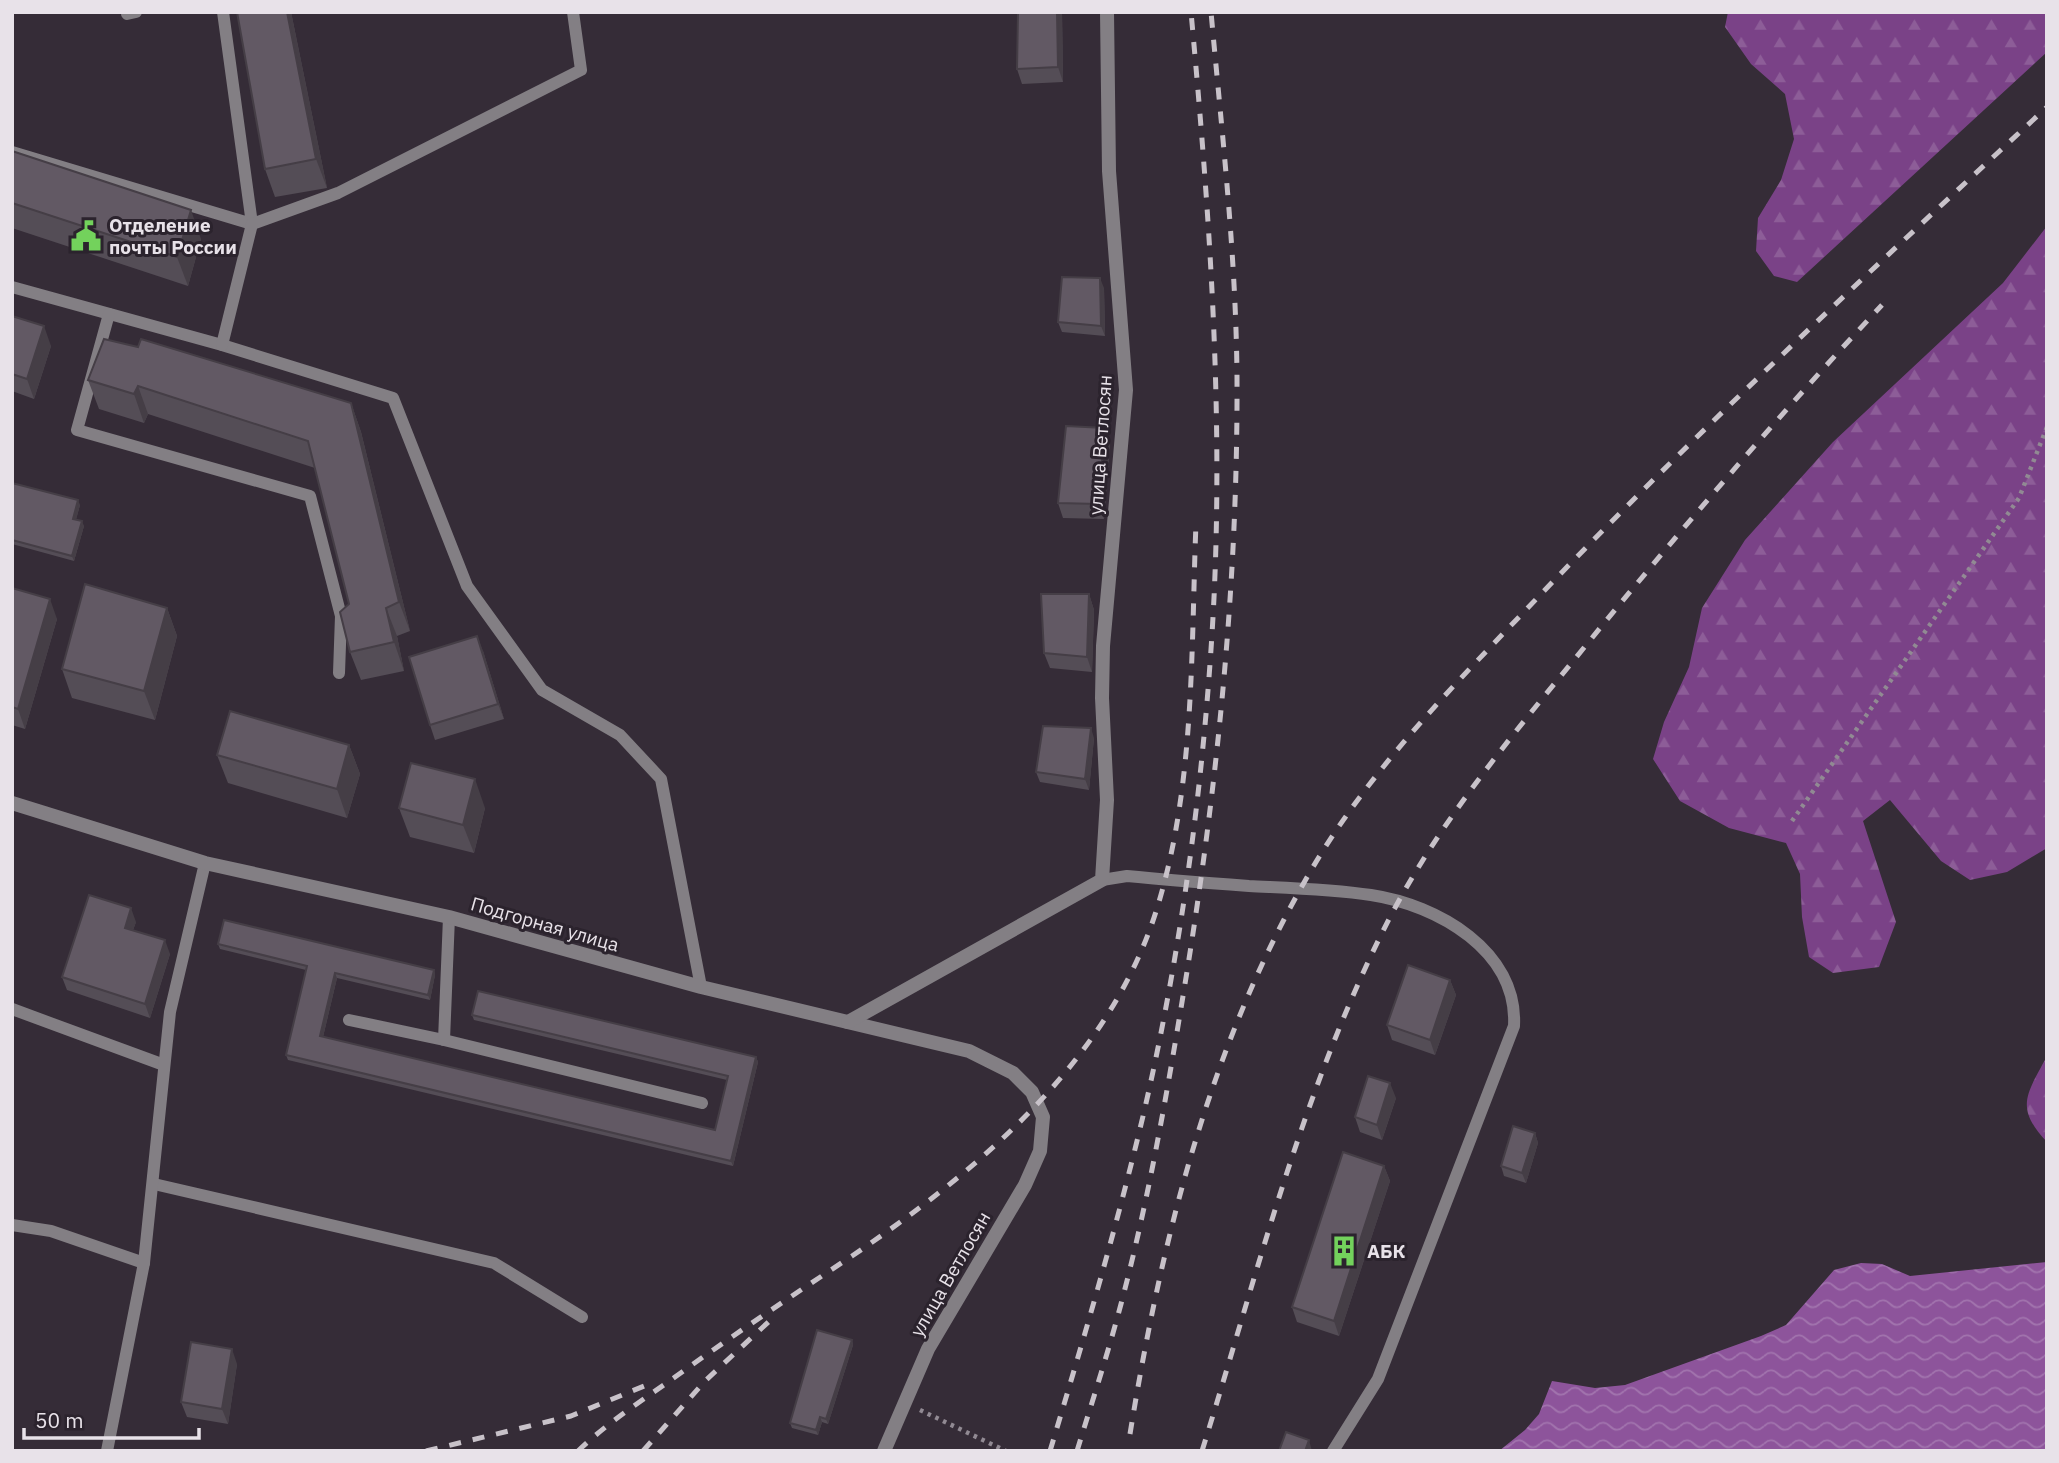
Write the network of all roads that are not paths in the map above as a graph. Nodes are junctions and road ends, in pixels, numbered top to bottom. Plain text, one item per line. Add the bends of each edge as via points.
1 (223, 12) edge
2 (573, 12) edge
3 (1107, 12) edge
4 (12, 152) edge
5 (252, 224) junction
6 (12, 287) edge
7 (109, 314) junction
8 (222, 345) junction
9 (339, 673) dead end
10 (12, 803) edge
11 (205, 863) junction
12 (1102, 880) junction
13 (449, 917) junction
14 (701, 988) junction
15 (12, 1009) edge
16 (349, 1020) dead end
17 (848, 1021) junction
18 (444, 1040) junction
19 (163, 1065) junction
20 (702, 1103) dead end
21 (1043, 1116) joint
22 (155, 1184) junction
23 (12, 1226) edge
24 (144, 1263) junction
25 (582, 1317) dead end
26 (107, 1451) edge
27 (884, 1451) edge
28 (1333, 1451) edge

1 - 5 lane
2 - 5 lane via 581,70 338,193
3 - 12 street, улица Ветлосян via 1110,171 1126,390 1103,646 1107,800
4 - 5 lane
5 - 8 lane
6 - 7 lane
7 - 8 lane
7 - 9 lane via 77,430 310,495 341,616
8 - 14 lane via 393,398 467,586 542,690 620,736 661,779
10 - 11 street, Подгорная улица
11 - 13 street, Подгорная улица
11 - 19 lane via 179,968
12 - 17 street
12 - 28 lane via 1127,876 1373,895 1449,923 1488,953 1510,985 1516,1004 1514,1026 1378,1379
13 - 14 street, Подгорная улица
13 - 18 lane
14 - 17 street, Подгорная улица
15 - 19 lane
16 - 18 lane
17 - 21 street, Подгорная улица via 969,1051 999,1064 1028,1087
18 - 20 lane
19 - 22 lane
21 - 27 street, улица Ветлосян via 1040,1151 1030,1175 934,1338
22 - 24 lane
22 - 25 lane via 494,1263
23 - 24 lane via 51,1231
24 - 26 lane

